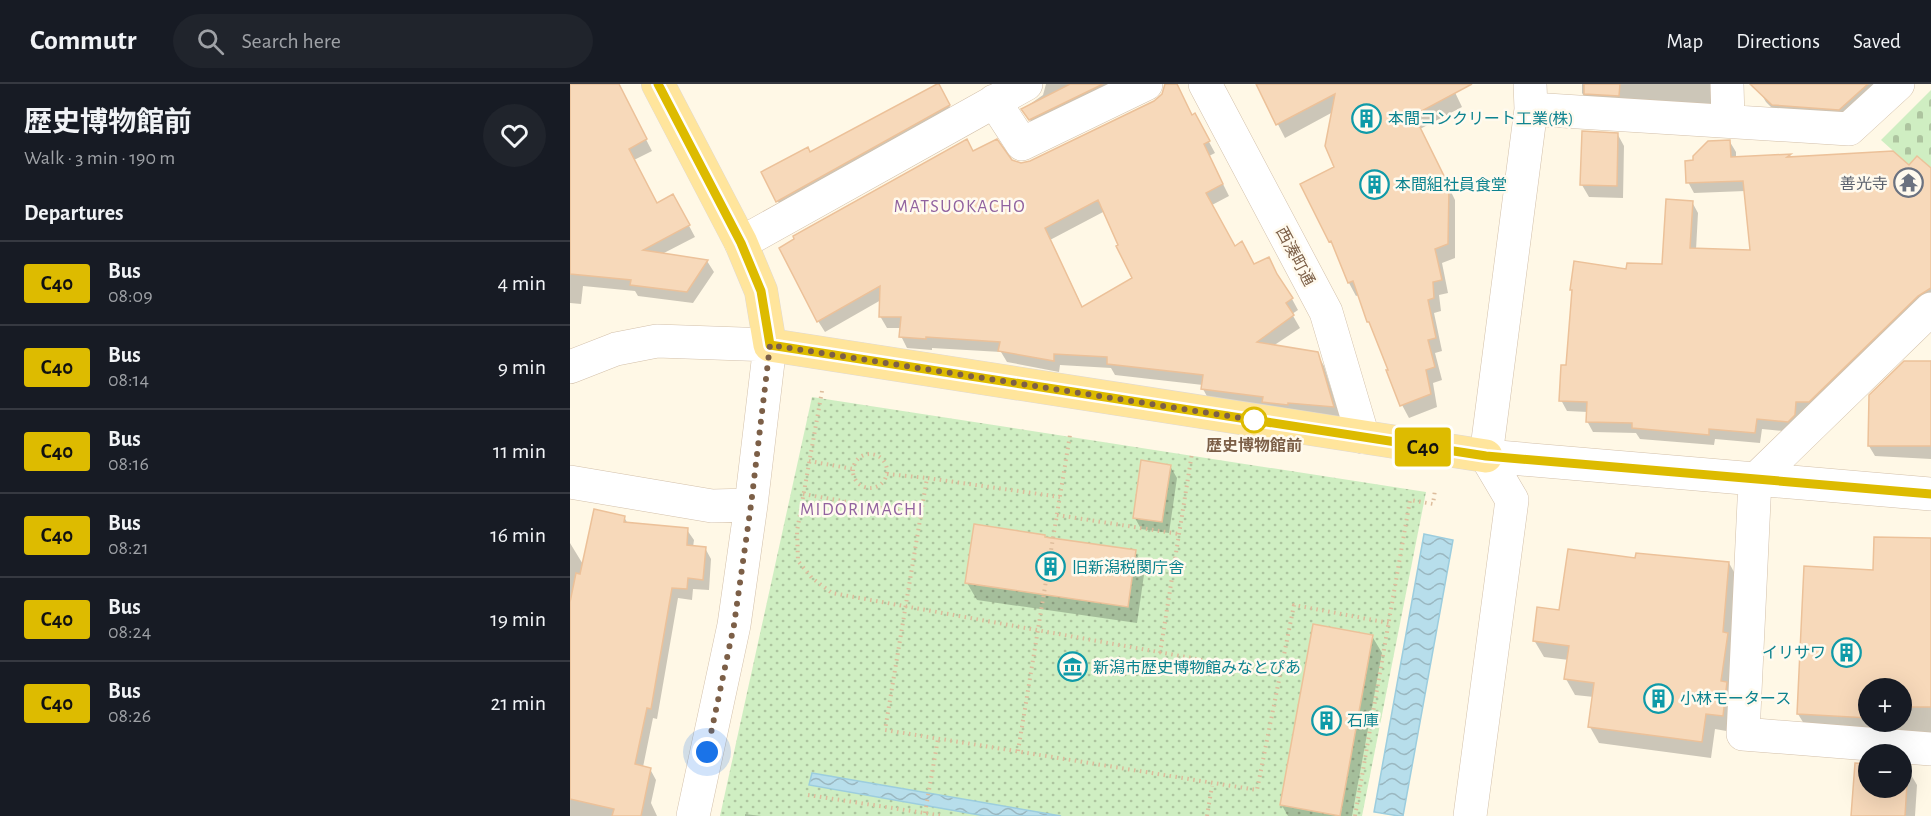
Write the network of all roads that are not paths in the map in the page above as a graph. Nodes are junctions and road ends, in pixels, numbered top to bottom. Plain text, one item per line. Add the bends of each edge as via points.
1 (658, 84) edge
2 (1026, 84) edge
3 (1146, 84) edge
4 (1205, 84) edge
5 (1727, 84) edge
6 (1898, 84) edge
7 (1530, 97) edge
8 (994, 101) junction
9 (1728, 120) junction
10 (741, 243) junction
11 (1931, 309) edge
12 (770, 345) junction
13 (570, 367) edge
14 (1363, 437) junction
15 (1486, 456) junction
16 (1755, 480) junction
17 (570, 482) edge
18 (1931, 494) edge
19 (751, 505) junction
20 (1931, 749) edge
21 (693, 816) edge
22 (1470, 816) edge

1 - 10 main road
2 - 8 street
3 - 8 street via 1022,144
4 - 14 street, 西湊町通 via 1326,312
5 - 9 street
6 - 9 street via 1849,129
7 - 9 street
7 - 15 street
8 - 10 street
10 - 12 main road via 761,291
11 - 16 street
12 - 13 street via 657,341 616,349
12 - 14 main road
12 - 19 street
14 - 15 main road
15 - 16 street
15 - 22 street via 1512,500
16 - 18 street
16 - 20 street via 1743,734
17 - 19 street via 712,506
19 - 21 street via 734,625

